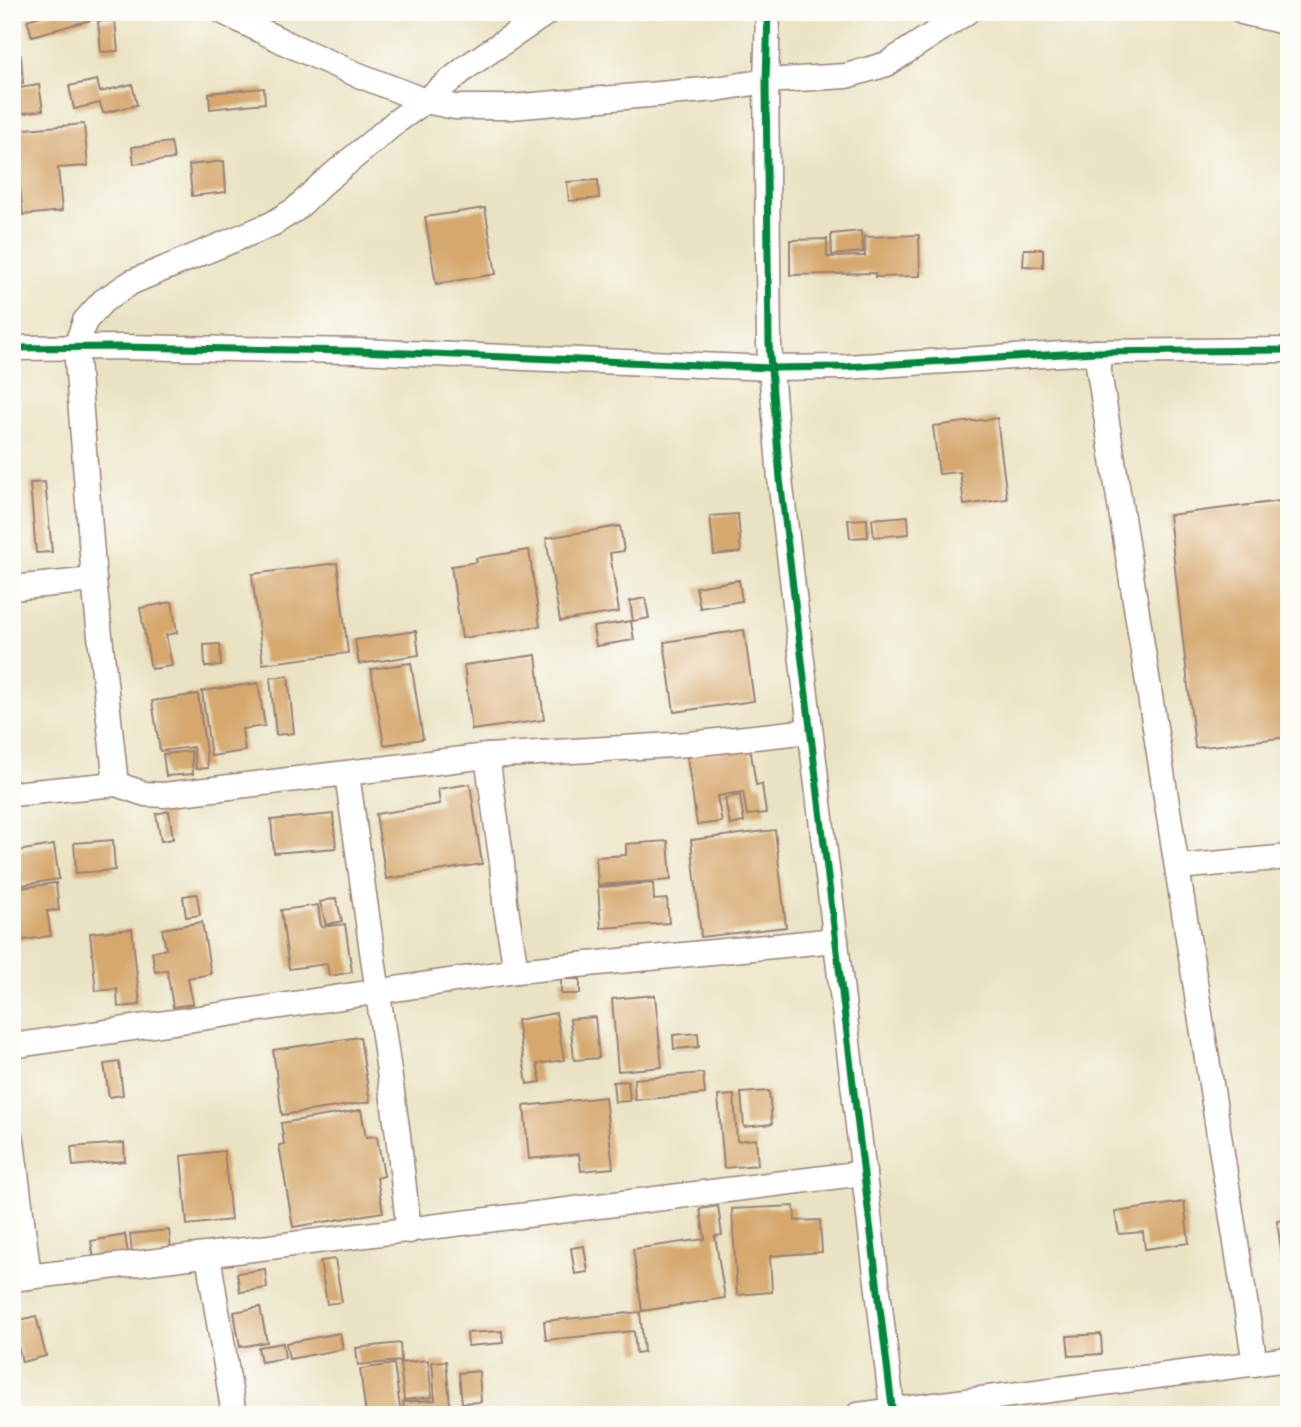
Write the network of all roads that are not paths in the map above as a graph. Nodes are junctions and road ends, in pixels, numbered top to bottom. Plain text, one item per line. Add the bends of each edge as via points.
1 (223, 12) edge
2 (548, 12) edge
3 (768, 12) edge
4 (967, 12) edge
5 (1242, 12) edge
6 (1289, 23) edge
7 (766, 81) junction
8 (425, 101) junction
9 (76, 347) junction
10 (12, 348) edge
11 (1289, 350) edge
12 (1096, 352) junction
13 (771, 368) junction
14 (94, 580) junction
15 (12, 588) edge
16 (810, 731) junction
17 (487, 756) junction
18 (347, 774) junction
19 (116, 784) junction
20 (12, 794) edge
21 (1289, 857) edge
22 (1178, 867) junction
23 (836, 940) junction
24 (516, 971) junction
25 (378, 992) junction
26 (12, 1046) edge
27 (12, 1141) edge
28 (864, 1173) junction
29 (409, 1231) junction
30 (208, 1255) junction
31 (20, 1278) edge
32 (1289, 1359) edge
33 (1255, 1364) junction
34 (893, 1413) edge
35 (234, 1415) edge
36 (858, 1415) edge

1 - 8 street
2 - 8 street
3 - 7 street
4 - 7 street via 887,65 846,76
5 - 6 street
7 - 8 street via 511,107 455,107
7 - 13 street
8 - 9 street via 272,224 132,282 103,301 85,321
9 - 10 street
9 - 13 street via 357,351
9 - 14 street
11 - 12 street
12 - 13 street via 845,368
12 - 22 street
13 - 16 street
14 - 15 street
14 - 19 street
16 - 17 street via 690,744
16 - 23 street
17 - 18 street
17 - 24 street
18 - 19 street via 154,795
18 - 25 street
19 - 20 street
21 - 22 street
22 - 33 street
23 - 24 street
23 - 28 street
24 - 25 street
25 - 26 street
25 - 29 street
27 - 31 street
28 - 29 street
28 - 34 street
29 - 30 street
30 - 31 street
30 - 35 street
32 - 33 street
33 - 34 street
34 - 36 street

